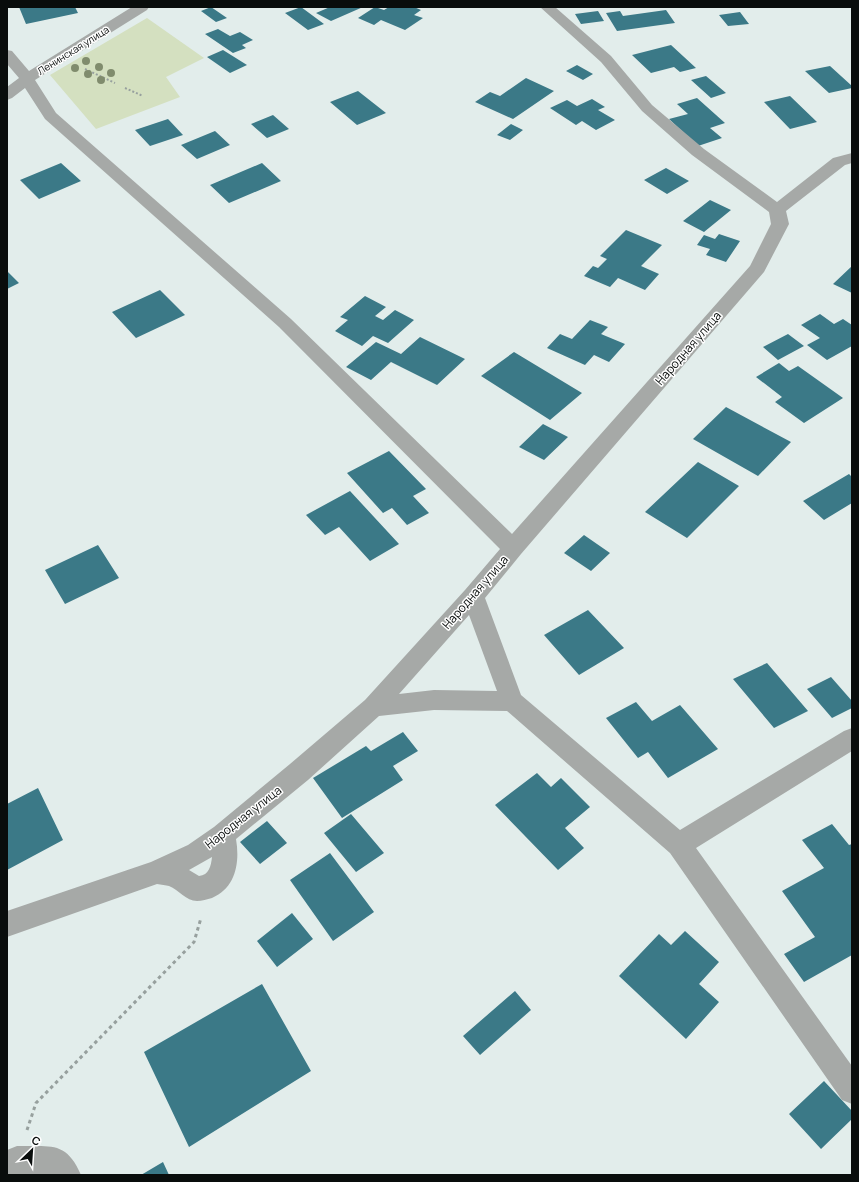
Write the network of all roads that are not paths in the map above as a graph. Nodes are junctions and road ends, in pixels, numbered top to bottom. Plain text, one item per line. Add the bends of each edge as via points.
1 (142, 7) edge
2 (547, 7) edge
3 (7, 54) edge
4 (27, 79) junction
5 (7, 95) edge
6 (852, 158) edge
7 (777, 210) junction
8 (513, 548) junction
9 (473, 596) junction
10 (512, 701) junction
11 (373, 707) junction
12 (852, 738) edge
13 (223, 835) junction
14 (679, 845) junction
15 (157, 872) junction
16 (7, 924) edge
17 (852, 1090) edge
18 (12, 1163) edge
19 (66, 1175) edge

1 - 4 street, Ленинская улица
2 - 7 street via 606,59 646,108 698,152
3 - 4 street
4 - 5 street, Ленинская улица
4 - 8 street via 50,116 285,323
6 - 7 street via 839,162
7 - 8 street, Народная улица via 780,224 758,268
8 - 9 street, Народная улица
9 - 10 street
9 - 11 street, Народная улица
10 - 11 street via 434,700
10 - 14 street
11 - 13 street, Народная улица
12 - 14 street
13 - 15 street, Народная улица via 197,853
13 - 15 street via 226,851 222,872 211,886 196,889 175,875
14 - 17 street
15 - 16 street, Народная улица
18 - 19 street via 56,1162

